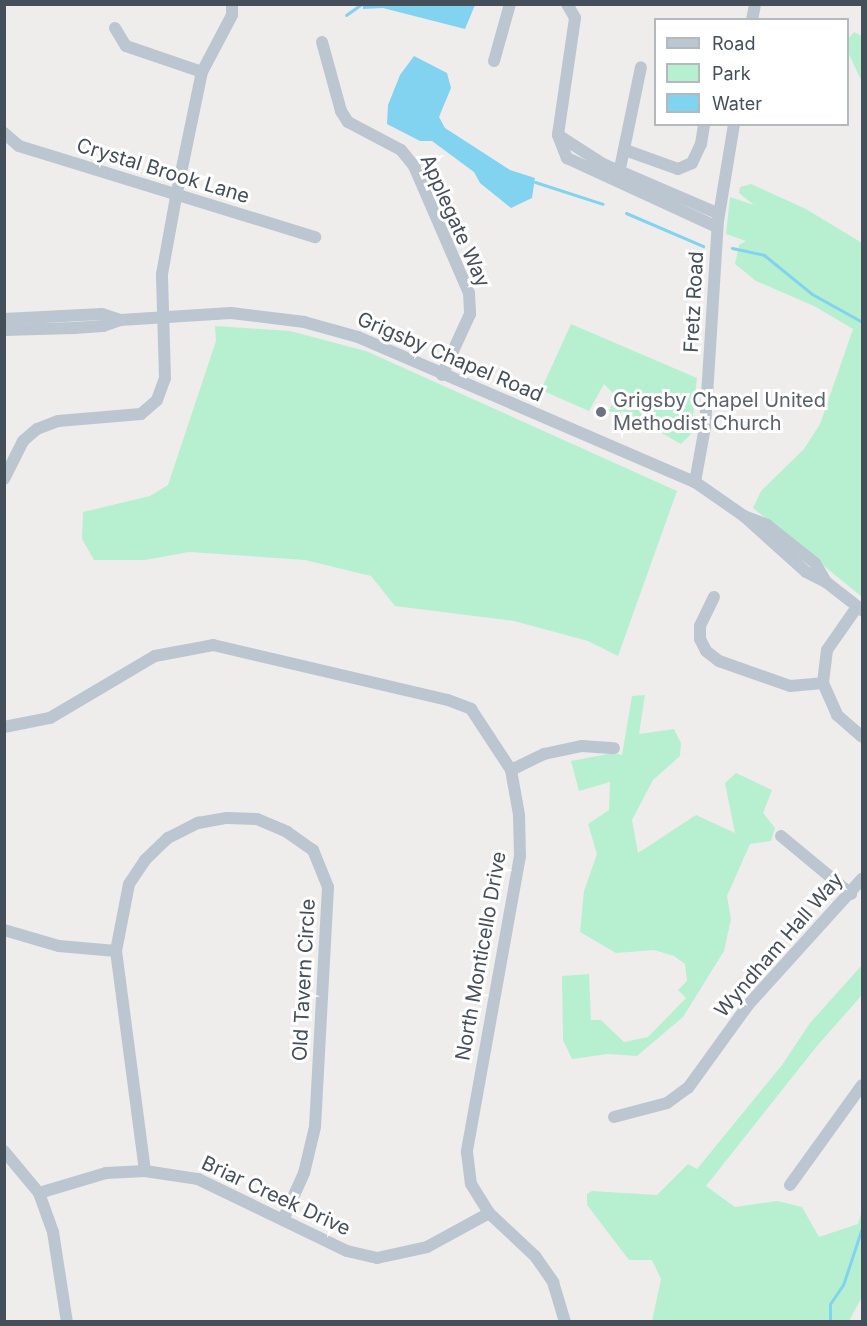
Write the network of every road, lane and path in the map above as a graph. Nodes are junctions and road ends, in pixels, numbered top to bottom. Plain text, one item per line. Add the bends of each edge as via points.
1 (232, 4) edge
2 (510, 4) edge
3 (567, 4) edge
4 (115, 28) dead end
5 (322, 42) dead end
6 (494, 61) dead end
7 (641, 67) dead end
8 (202, 72) junction
9 (704, 126) edge
10 (734, 126) edge
11 (4, 133) edge
12 (625, 150) junction
13 (618, 177) junction
14 (176, 196) junction
15 (670, 199) junction
16 (719, 214) junction
17 (717, 227) junction
18 (315, 237) dead end
19 (165, 316) junction
20 (4, 319) edge
21 (120, 320) junction
22 (4, 330) edge
23 (442, 375) junction
24 (4, 479) edge
25 (695, 482) junction
26 (714, 597) dead end
27 (860, 609) edge
28 (824, 683) junction
29 (4, 727) edge
30 (862, 737) edge
31 (614, 748) dead end
32 (511, 770) junction
33 (781, 836) dead end
34 (862, 879) edge
35 (851, 894) junction
36 (4, 930) edge
37 (116, 951) junction
38 (862, 1085) edge
39 (614, 1117) dead end
40 (4, 1151) edge
41 (145, 1171) junction
42 (790, 1185) dead end
43 (39, 1193) junction
44 (489, 1213) junction
45 (283, 1220) junction
46 (67, 1322) edge
47 (565, 1322) edge

1 - 8 street via 232,15
2 - 6 street
3 - 13 street via 575,18 558,135 567,158
4 - 8 street via 126,46
5 - 23 street, Applegate Way via 341,111 348,122 401,150 414,166 469,293 470,314
7 - 12 street
8 - 14 street
9 - 12 street via 692,163 678,169
10 - 16 street, Fretz Road
11 - 14 street, Crystal Brook Lane via 19,146
12 - 13 street
13 - 15 street
14 - 18 street, Crystal Brook Lane
14 - 19 street via 162,274
15 - 16 street
15 - 17 street
16 - 17 street, Fretz Road
17 - 25 street, Fretz Road via 705,427
19 - 21 street, Grigsby Chapel Road
19 - 23 street, Grigsby Chapel Road via 231,313 304,322 358,337
19 - 24 street via 165,378 157,400 141,414 58,421 37,429 23,441
20 - 21 street, Grigsby Chapel Road via 102,314
21 - 22 street, Grigsby Chapel Road via 103,326
23 - 25 street, Grigsby Chapel Road
25 - 27 street, Grigsby Chapel Road via 744,516 806,572 826,582
26 - 28 street via 700,626 700,639 706,651 719,661 790,686
27 - 28 street via 826,650
28 - 30 street via 837,715
29 - 32 street, North Monticello Drive via 50,718 155,656 213,645 448,700 471,709
31 - 32 street via 582,746 544,754
32 - 44 street, North Monticello Drive via 519,814 520,856 467,1152 471,1184
33 - 35 street
34 - 35 street, Wyndham Hall Way
35 - 39 street, Wyndham Hall Way via 748,1005 688,1088 667,1103
36 - 37 street via 59,946
37 - 41 street, Old Tavern Circle
37 - 45 street, Old Tavern Circle via 129,884 145,860 168,837 198,823 227,818 257,819 314,850 328,887 315,1127 304,1173
38 - 42 street
40 - 43 street
41 - 43 street, Briar Creek Drive via 106,1173
41 - 45 street, Briar Creek Drive via 198,1179
43 - 46 street via 53,1232
44 - 45 street, Briar Creek Drive via 428,1247 377,1258 347,1251
44 - 47 street, North Monticello Drive via 535,1256 553,1282

